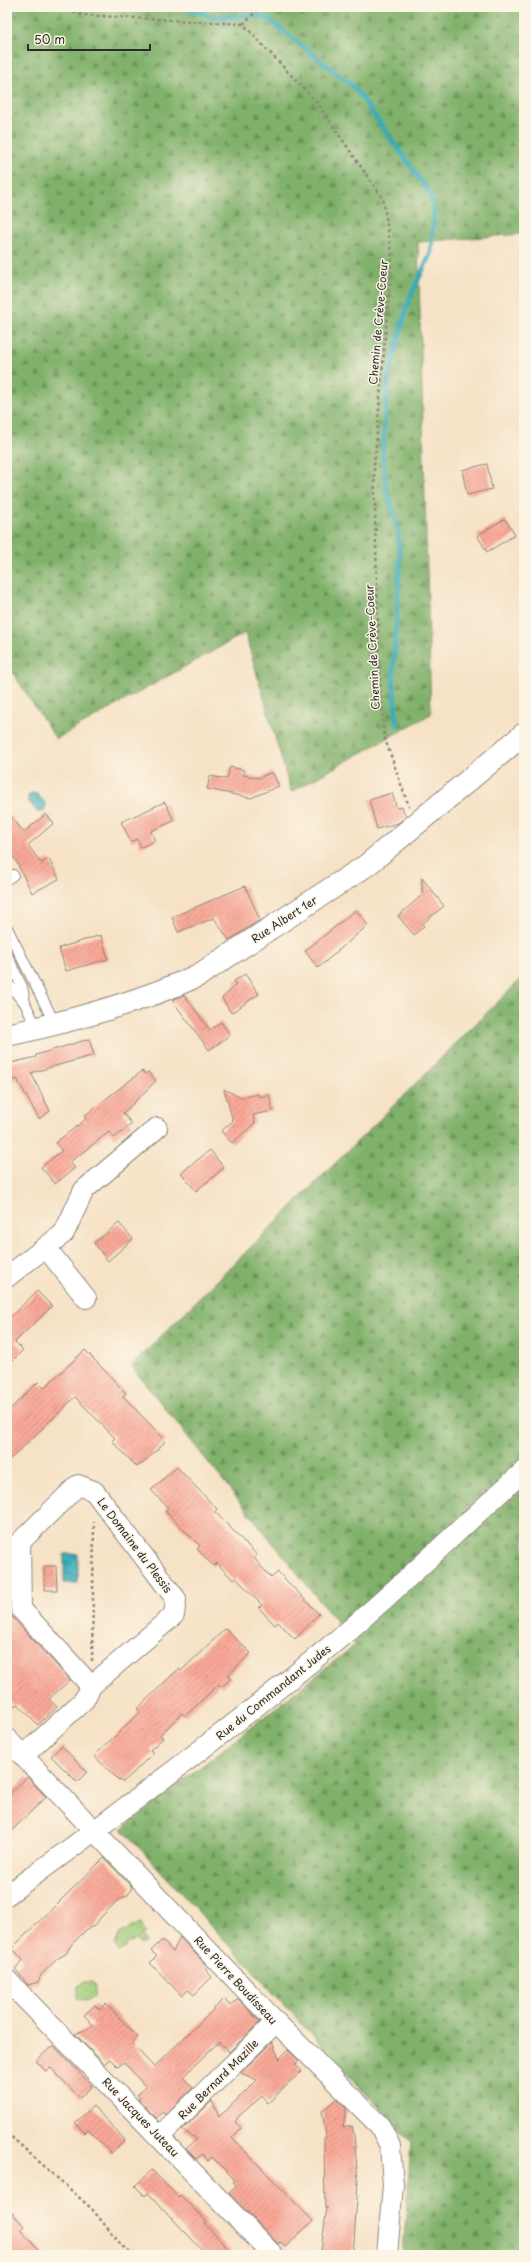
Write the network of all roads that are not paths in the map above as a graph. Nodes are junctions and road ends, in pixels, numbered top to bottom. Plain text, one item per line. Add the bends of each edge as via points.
1 (524, 734) edge
2 (7, 928) edge
3 (7, 955) edge
4 (7, 983) edge
5 (25, 1003) junction
6 (46, 1027) junction
7 (7, 1035) edge
8 (157, 1128) dead end
9 (46, 1248) junction
10 (7, 1277) edge
11 (86, 1298) dead end
12 (524, 1471) edge
13 (91, 1686) junction
14 (7, 1739) edge
15 (23, 1756) junction
16 (95, 1831) junction
17 (7, 1895) edge
18 (7, 1980) edge
19 (276, 2022) junction
20 (160, 2136) junction
21 (273, 2255) edge
22 (387, 2255) edge

1 - 6 street, Rue Albert 1er via 367,865 199,975 152,994
2 - 6 lane
3 - 5 lane via 22,986
4 - 5 lane
5 - 6 lane
6 - 7 street, Rue Albert 1er
8 - 9 street via 84,1190 64,1233
9 - 10 street
9 - 11 street
12 - 16 street, Rue du Commandant Judes via 344,1634 245,1716
13 - 13 street, Le Domaine du Plessis via 21,1609 20,1542 78,1486 94,1491 176,1599 174,1615
13 - 15 street, Le Domaine du Plessis via 84,1700
14 - 15 street, Rue Pierre Boudisseau
15 - 16 street, Rue Pierre Boudisseau
16 - 17 street, Rue du Commandant Judes
16 - 19 street, Rue Pierre Boudisseau
18 - 20 street, Rue Jacques Juteau
19 - 20 street, Rue Bernard Mazille
19 - 22 street, Rue Pierre Boudisseau via 380,2126 390,2146 393,2185
20 - 21 street, Rue Jacques Juteau

